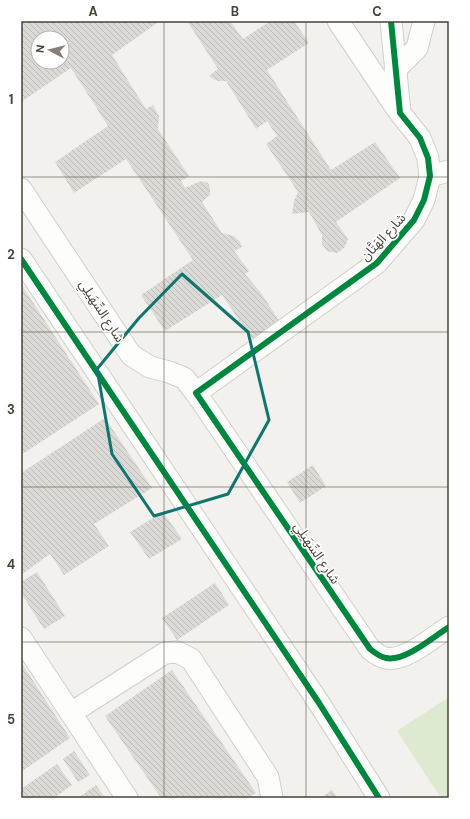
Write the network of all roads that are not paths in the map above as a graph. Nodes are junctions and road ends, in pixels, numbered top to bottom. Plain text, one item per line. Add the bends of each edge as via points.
1 (338, 21) edge
2 (391, 21) edge
3 (424, 21) edge
4 (395, 70) junction
5 (400, 113) junction
6 (439, 174) edge
7 (21, 188) edge
8 (21, 259) edge
9 (196, 393) junction
10 (449, 627) edge
11 (21, 638) edge
12 (71, 713) junction
13 (127, 798) edge
14 (272, 798) edge
15 (379, 798) edge

1 - 5 street, شارع الهَتَّان
2 - 4 street
3 - 4 street via 417,48
4 - 5 street
5 - 6 street, شارع الهَتَّان via 420,138 428,158
6 - 9 street, شارع الهَتَّان via 414,220 377,263
7 - 9 street, شارع السِّهَيلِي via 131,355 150,367 184,378
8 - 15 street via 319,703
9 - 10 street, شارع السِّهَيلِي via 370,649 387,658 397,658 408,654
11 - 12 street
12 - 13 street
12 - 14 street via 165,653 177,652 192,659 268,777

